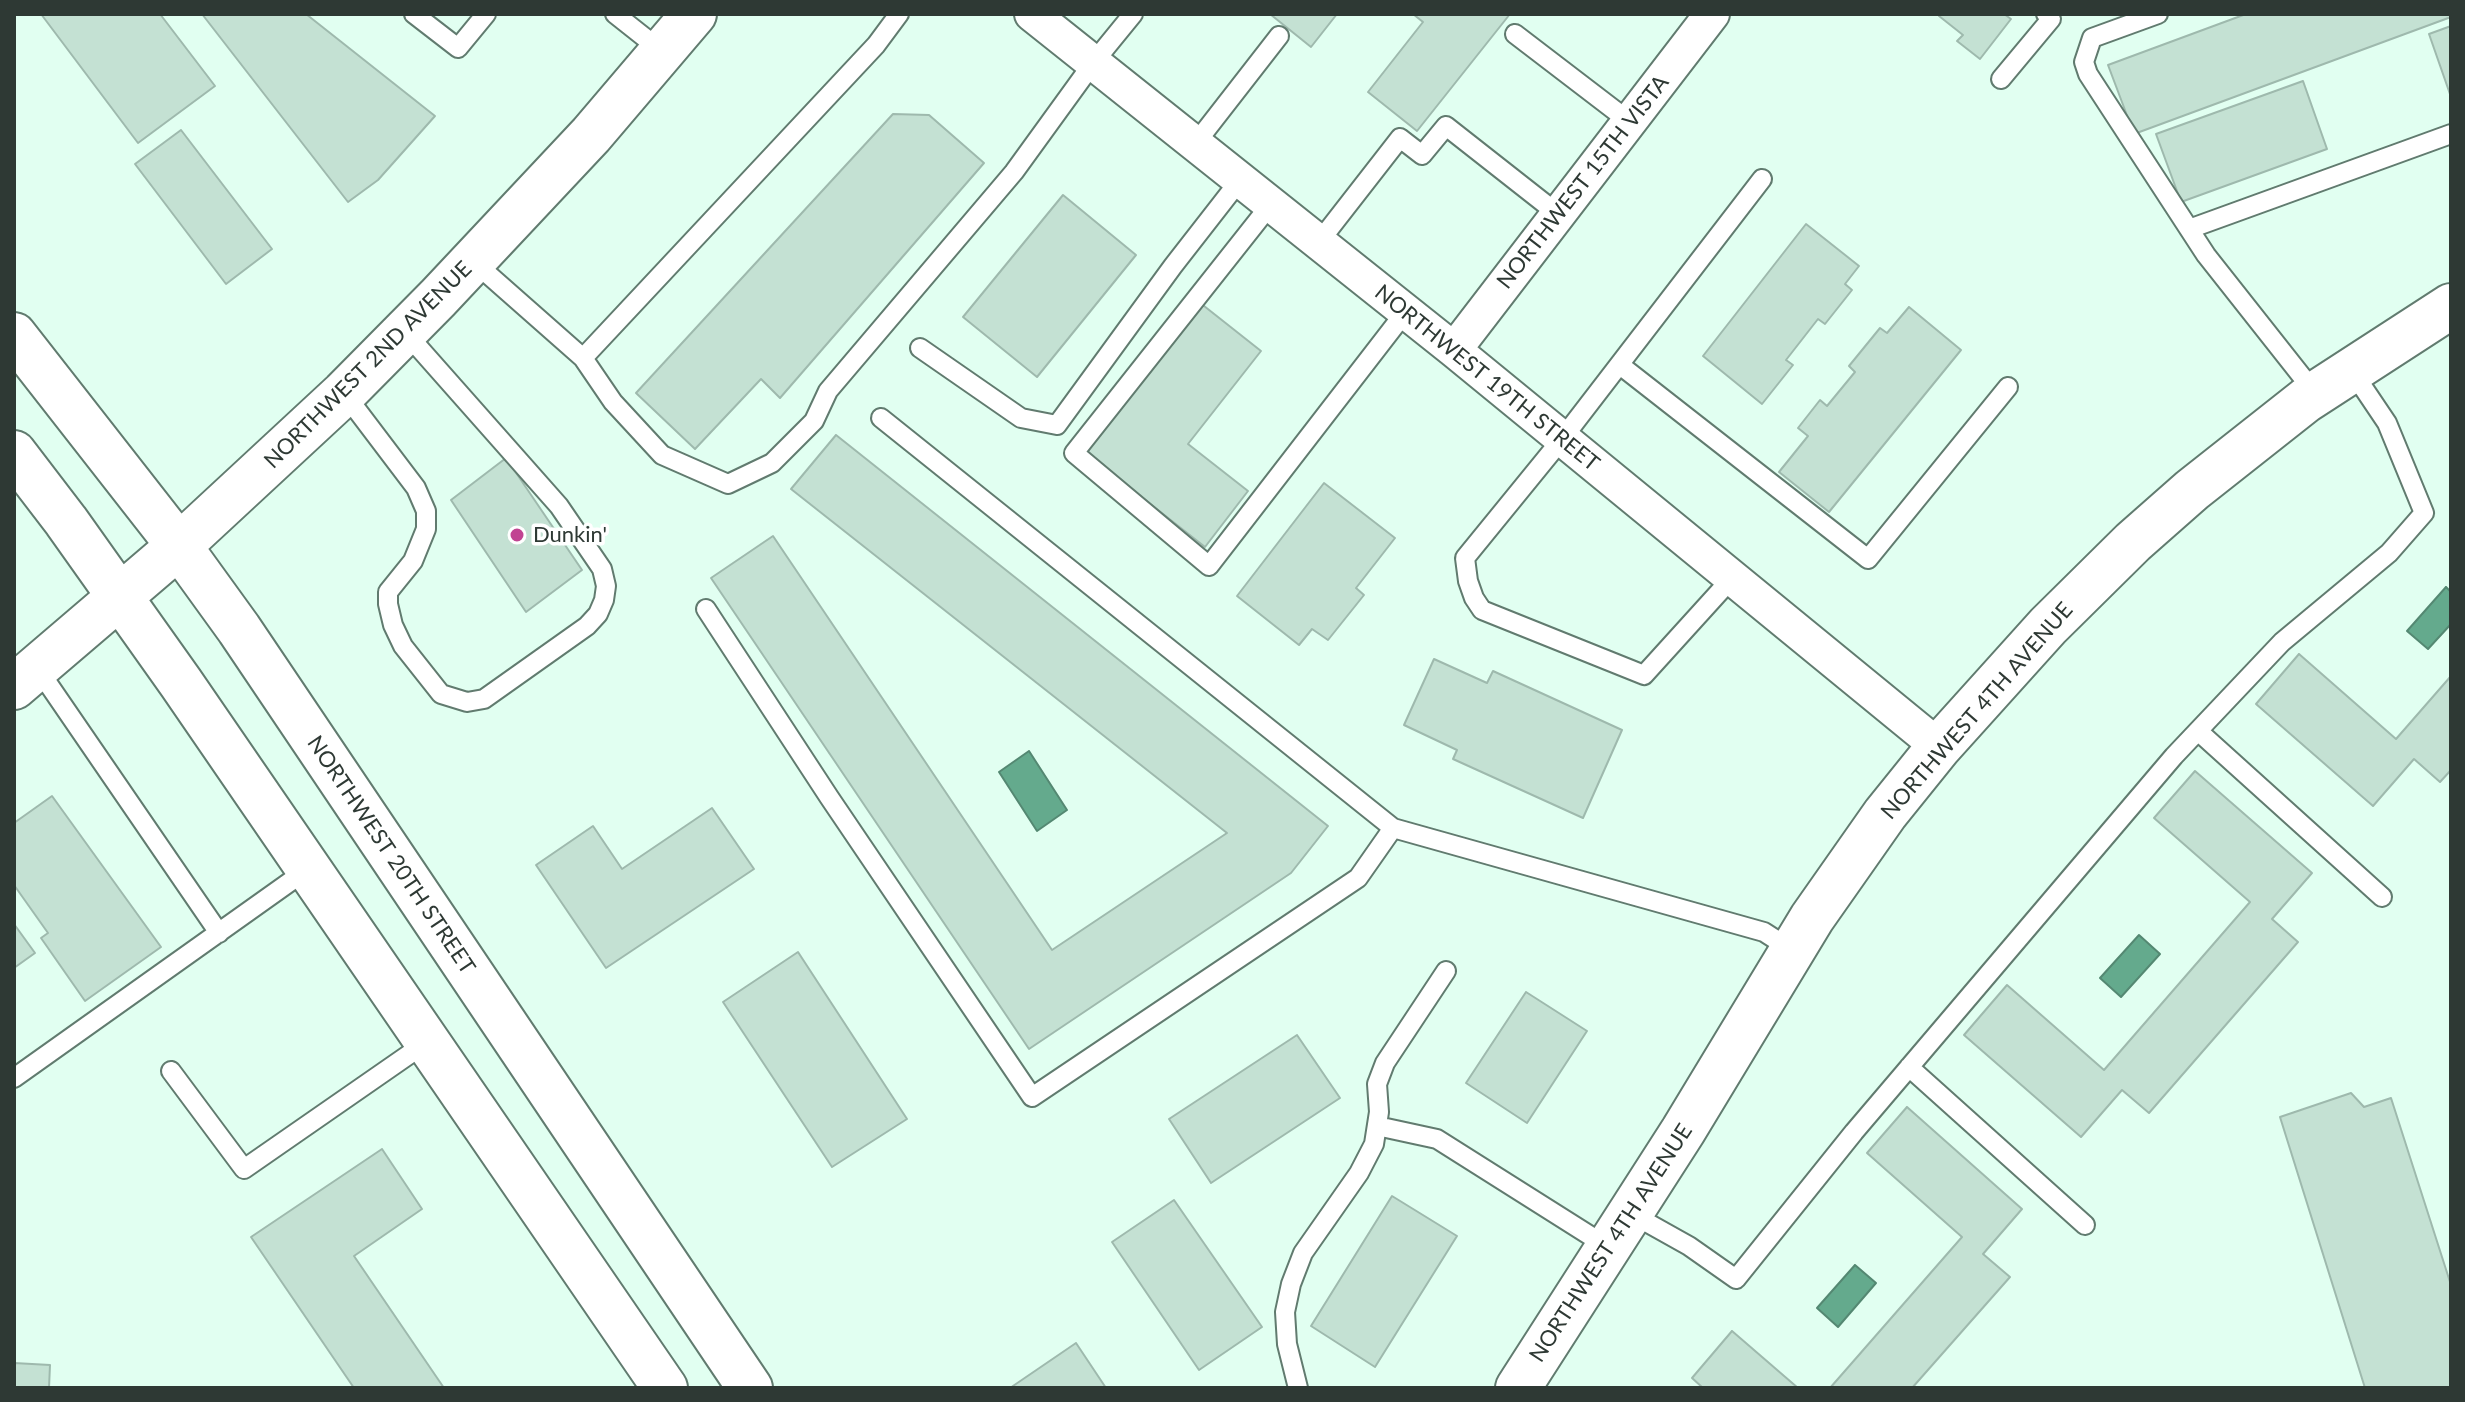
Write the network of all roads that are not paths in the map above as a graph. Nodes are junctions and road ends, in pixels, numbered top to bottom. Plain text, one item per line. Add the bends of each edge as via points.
1 (414, 14) edge
2 (486, 14) edge
3 (615, 14) edge
4 (694, 14) edge
5 (899, 14) edge
6 (1032, 14) edge
7 (1133, 14) edge
8 (1712, 14) edge
9 (2046, 14) edge
10 (2158, 14) edge
11 (1515, 34) dead end
12 (1279, 36) dead end
13 (663, 52) junction
14 (1093, 63) junction
15 (2001, 79) dead end
16 (1630, 122) junction
17 (2451, 134) edge
18 (1195, 144) junction
19 (1762, 179) dead end
20 (1240, 180) junction
21 (1271, 204) junction
22 (1558, 214) junction
23 (2189, 229) junction
24 (1319, 242) junction
25 (472, 260) junction
26 (2451, 306) edge
27 (1406, 311) junction
28 (404, 332) junction
29 (14, 335) edge
30 (920, 348) dead end
31 (1454, 350) junction
32 (583, 358) junction
33 (1620, 365) junction
34 (2350, 369) junction
35 (2008, 387) dead end
36 (344, 393) junction
37 (2315, 393) junction
38 (881, 418) dead end
39 (1562, 439) junction
40 (14, 453) edge
41 (179, 546) junction
42 (1732, 578) junction
43 (121, 598) junction
44 (706, 609) dead end
45 (26, 678) edge
46 (2198, 731) junction
47 (1939, 747) junction
48 (1393, 828) junction
49 (308, 869) junction
50 (2382, 897) dead end
51 (219, 933) junction
52 (1792, 950) junction
53 (1446, 971) dead end
54 (427, 1042) junction
55 (1909, 1067) junction
56 (171, 1071) dead end
57 (14, 1078) edge
58 (1377, 1126) junction
59 (2085, 1225) dead end
60 (1619, 1230) junction
61 (702, 1318) junction
62 (654, 1372) edge
63 (750, 1388) edge
64 (1298, 1388) edge
65 (1518, 1388) edge

1 - 2 lane via 458,48
3 - 13 lane
4 - 13 street, NORTHWEST 2ND AVENUE
5 - 32 lane via 876,45
6 - 14 street, NORTHWEST 19TH STREET
7 - 14 lane
8 - 16 street, NORTHWEST 15TH VISTA
9 - 15 lane via 2051,19
10 - 23 lane via 2092,38 2084,62
11 - 16 lane
12 - 18 lane
13 - 25 street, NORTHWEST 2ND AVENUE
14 - 18 street, NORTHWEST 19TH STREET
14 - 32 lane via 1014,172 828,391 814,421 772,463 728,484 662,455 613,402
16 - 22 street, NORTHWEST 15TH VISTA
17 - 23 lane
18 - 20 street, NORTHWEST 19TH STREET
19 - 33 lane
20 - 21 street, NORTHWEST 19TH STREET
20 - 30 lane via 1057,425 1021,418
21 - 24 street, NORTHWEST 19TH STREET
21 - 27 lane via 1074,453 1209,566
22 - 24 lane via 1446,126 1422,155 1400,138
22 - 31 street, NORTHWEST 15TH VISTA
23 - 37 lane
24 - 27 street, NORTHWEST 19TH STREET
25 - 28 street, NORTHWEST 2ND AVENUE
25 - 32 lane
26 - 34 street, NORTHWEST 4TH AVENUE
27 - 31 street, NORTHWEST 19TH STREET
28 - 36 street, NORTHWEST 2ND AVENUE
28 - 36 lane via 559,506 602,569 604,600 587,626 484,699 467,702 441,694 403,646 388,604 388,592 413,561 426,529 426,511 416,488
29 - 41 street, NORTHWEST 20TH STREET
31 - 39 street, NORTHWEST 19TH STREET
33 - 35 lane via 1868,559
33 - 39 lane
34 - 37 street, NORTHWEST 4TH AVENUE
34 - 46 lane via 2387,423 2424,513 2389,553 2282,642
36 - 41 street, NORTHWEST 2ND AVENUE
37 - 47 street, NORTHWEST 4TH AVENUE via 2133,542 2048,626
38 - 48 lane
39 - 42 street, NORTHWEST 19TH STREET
39 - 42 lane via 1465,558 1468,581 1482,610 1644,675
40 - 43 street
41 - 43 street, NORTHWEST 2ND AVENUE
41 - 61 street, NORTHWEST 20TH STREET
42 - 47 street, NORTHWEST 19TH STREET
43 - 45 street, NORTHWEST 2ND AVENUE
43 - 49 street
44 - 48 lane via 1032,1097 1358,878
45 - 51 lane
46 - 50 lane
46 - 55 lane
47 - 52 street, NORTHWEST 4TH AVENUE via 1885,814
48 - 52 lane via 1764,932
49 - 51 lane
49 - 54 street
51 - 57 lane
52 - 60 street, NORTHWEST 4TH AVENUE
53 - 58 lane via 1385,1063 1377,1084
54 - 56 lane via 244,1169
54 - 62 street
55 - 59 lane
55 - 60 lane via 1736,1279 1689,1246
58 - 60 lane via 1437,1139
58 - 64 lane via 1359,1173 1303,1253 1291,1284 1285,1312 1287,1344
60 - 65 street, NORTHWEST 4TH AVENUE
61 - 62 street
61 - 63 street, NORTHWEST 20TH STREET

